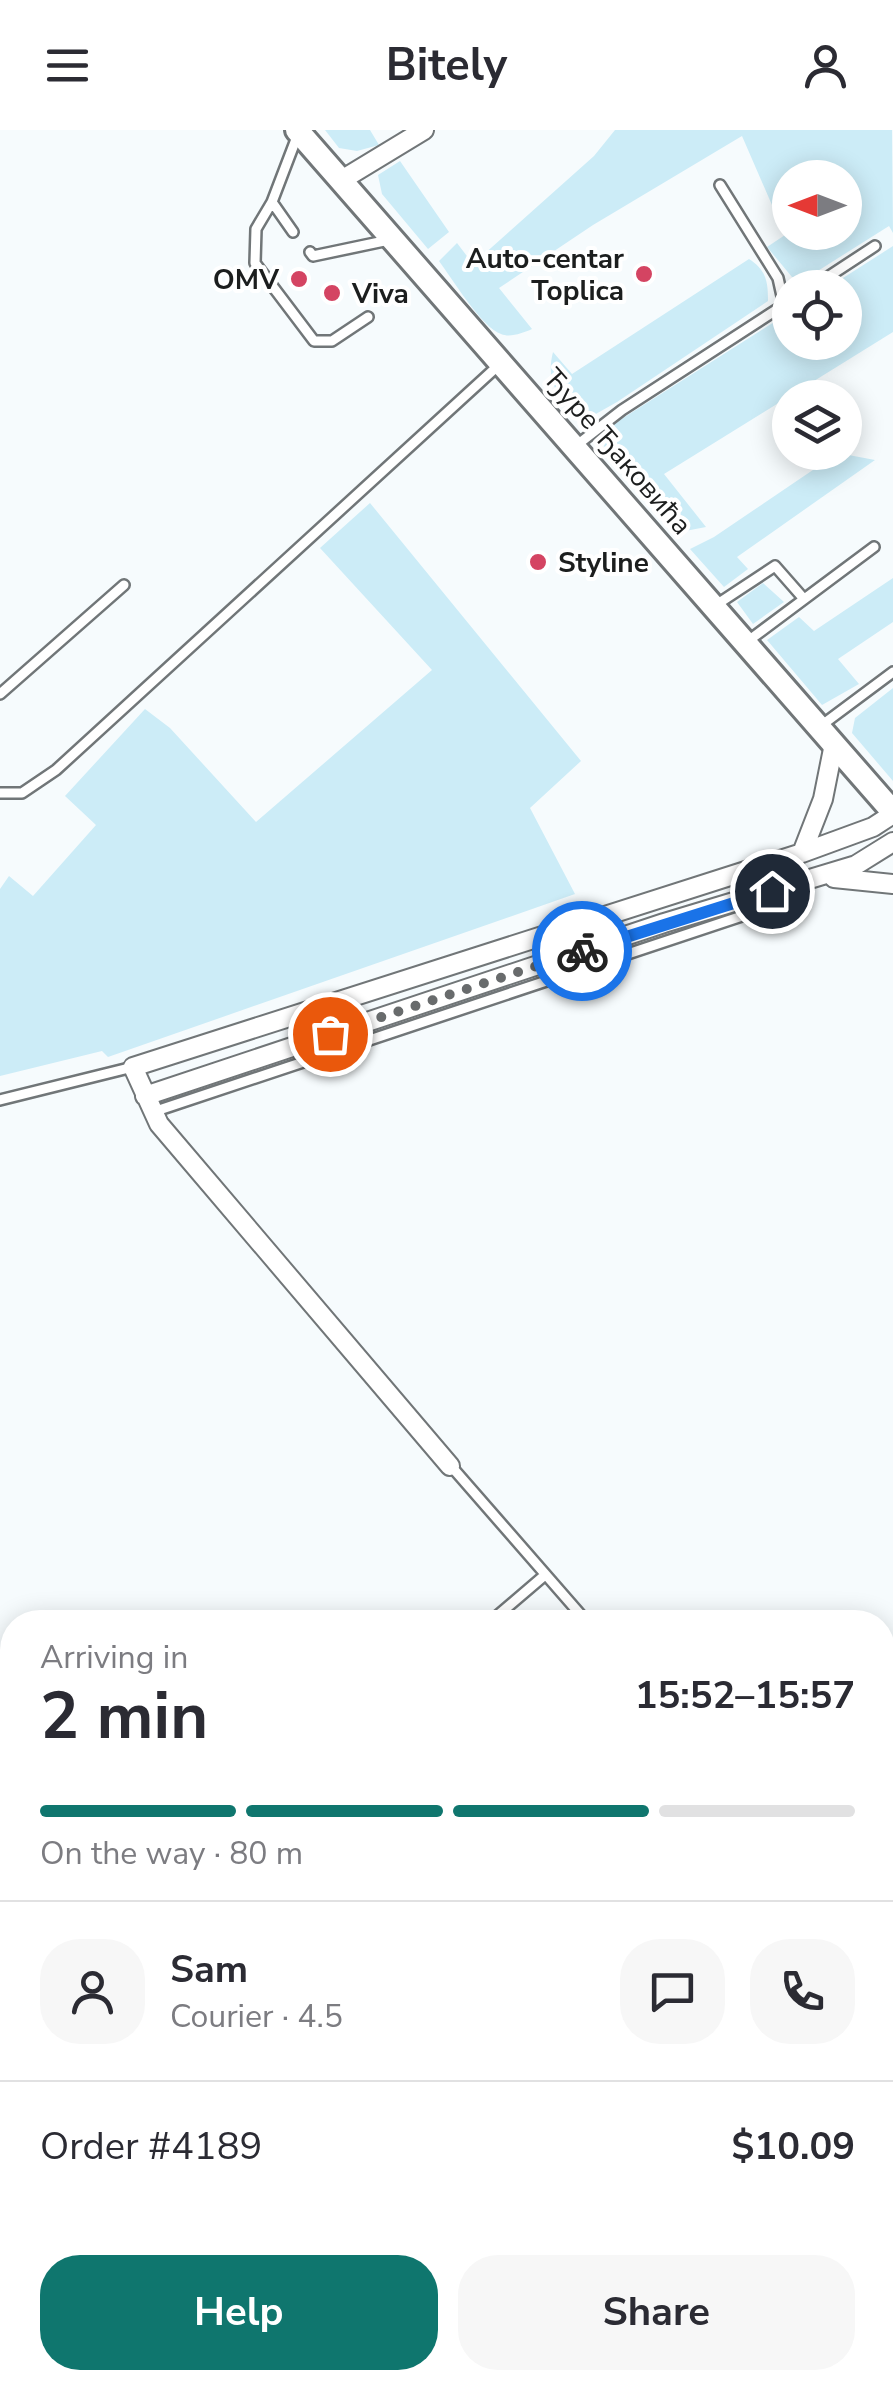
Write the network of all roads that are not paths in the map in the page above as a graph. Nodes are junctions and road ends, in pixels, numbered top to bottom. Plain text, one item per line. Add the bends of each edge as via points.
1 (424, 130) edge
2 (298, 131) edge
3 (340, 181) junction
4 (720, 184) dead end
5 (272, 202) junction
6 (293, 232) dead end
7 (391, 240) junction
8 (875, 246) dead end
9 (310, 252) dead end
10 (773, 270) edge
11 (838, 270) edge
12 (772, 313) edge
13 (368, 317) dead end
14 (501, 363) junction
15 (575, 447) junction
16 (874, 547) dead end
17 (124, 585) dead end
18 (804, 599) junction
19 (714, 606) junction
20 (746, 642) junction
21 (893, 672) edge
22 (0, 694) edge
23 (827, 735) junction
24 (0, 794) edge
25 (893, 813) edge
26 (893, 842) edge
27 (802, 853) junction
28 (810, 879) junction
29 (893, 884) edge
30 (133, 1067) junction
31 (0, 1100) edge
32 (149, 1104) junction
33 (450, 1466) joint
34 (545, 1575) junction
35 (504, 1610) edge
36 (576, 1610) edge

1 - 3 street
2 - 3 street, Ђуре Ђаковића
2 - 5 lane
3 - 7 street, Ђуре Ђаковића
4 - 10 lane
5 - 6 lane
5 - 13 lane via 254,235 255,265 310,338 331,342
7 - 9 lane
7 - 14 street, Ђуре Ђаковића
8 - 11 lane
12 - 15 lane
14 - 15 street, Ђуре Ђаковића
14 - 24 lane via 56,770 22,793
15 - 19 street, Ђуре Ђаковића
16 - 18 lane
17 - 22 lane
18 - 19 lane via 776,566
18 - 20 lane
19 - 20 street, Ђуре Ђаковића
20 - 23 street, Ђуре Ђаковића
21 - 23 lane
23 - 25 street, Ђуре Ђаковића
23 - 27 street via 823,799
25 - 27 street via 874,827
26 - 28 street via 856,865
27 - 30 street
28 - 29 street
28 - 32 street via 664,923
30 - 31 lane
30 - 32 street
32 - 33 street via 159,1124
33 - 34 lane
34 - 35 lane
34 - 36 lane

